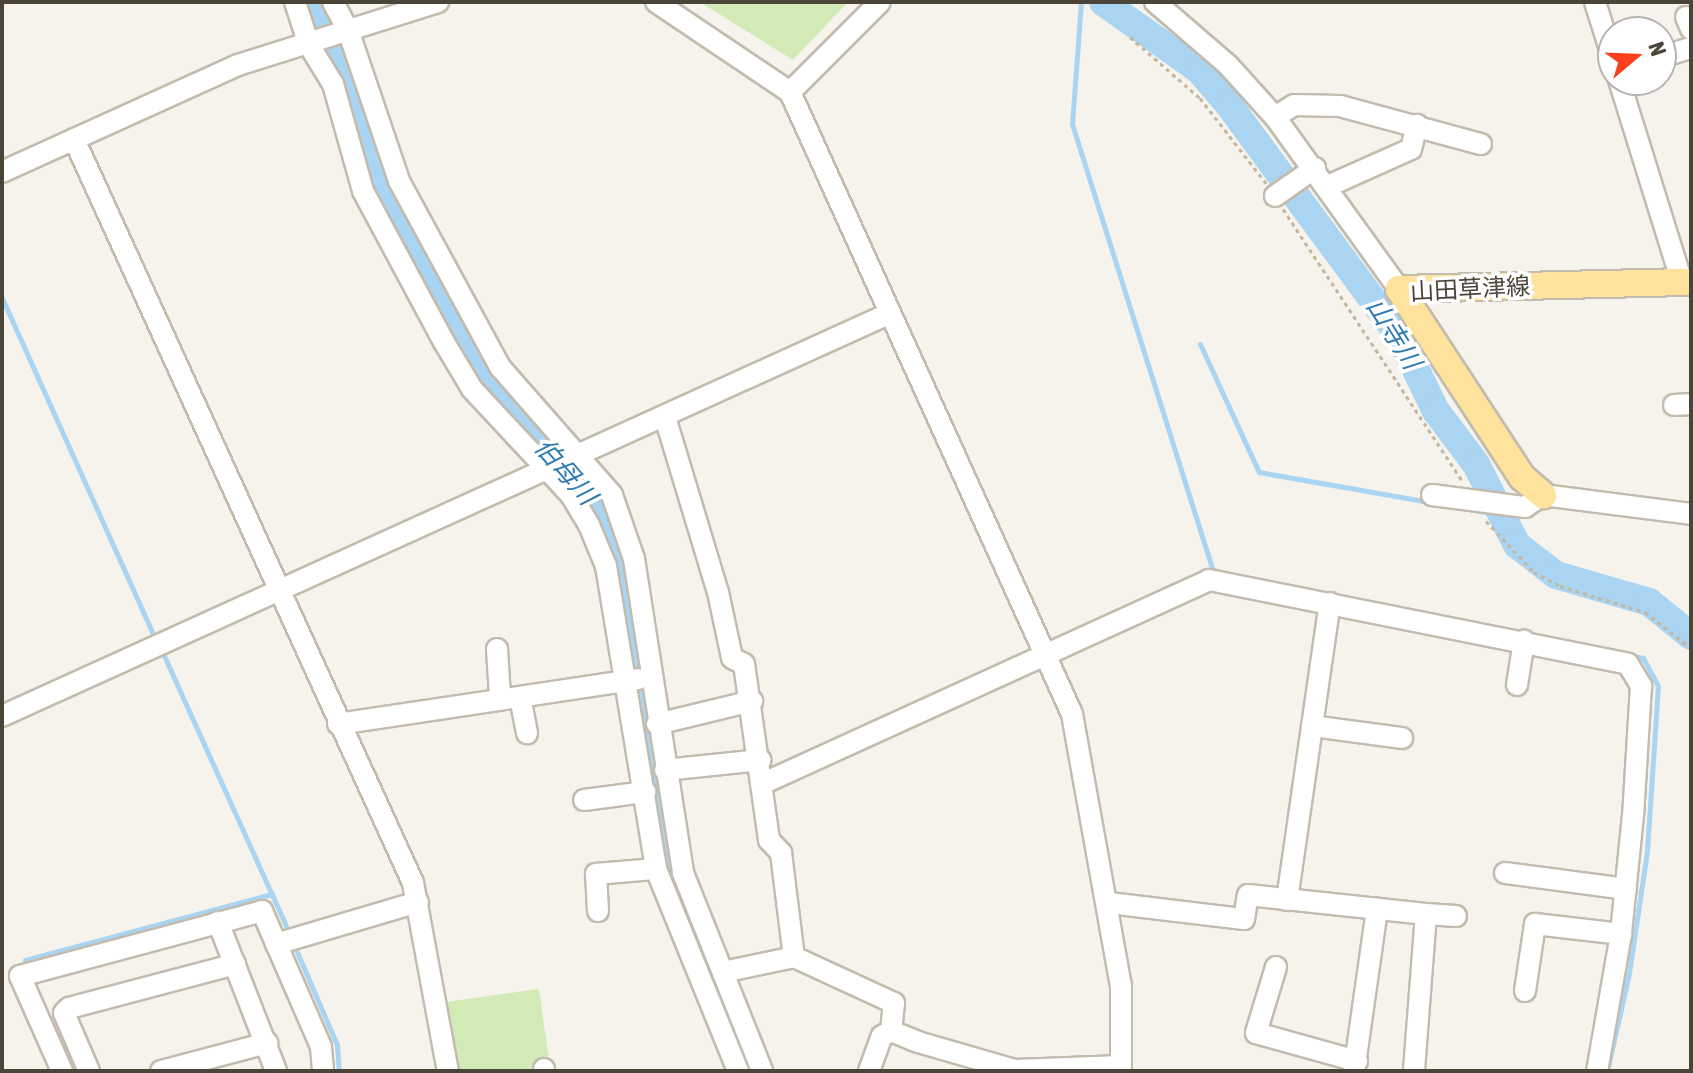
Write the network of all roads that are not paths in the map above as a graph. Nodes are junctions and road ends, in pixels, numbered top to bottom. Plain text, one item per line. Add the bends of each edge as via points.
1 (295, 2) edge
2 (333, 2) edge
3 (438, 2) edge
4 (656, 2) edge
5 (880, 2) edge
6 (1155, 2) edge
7 (348, 30) junction
8 (309, 45) junction
9 (790, 92) junction
10 (1624, 96) edge
11 (1275, 117) junction
12 (1417, 125) junction
13 (74, 139) junction
14 (1481, 144) dead end
15 (1315, 168) junction
16 (2, 172) edge
17 (1328, 186) junction
18 (1275, 196) road end
19 (1686, 282) edge
20 (1399, 289) junction
21 (888, 314) junction
22 (665, 417) junction
23 (560, 462) junction
24 (1432, 495) dead end
25 (1543, 495) junction
26 (1691, 514) edge
27 (278, 591) junction
28 (1330, 603) junction
29 (1524, 641) junction
30 (497, 649) dead end
31 (1045, 655) junction
32 (650, 676) junction
33 (626, 681) junction
34 (1517, 685) dead end
35 (510, 697) junction
36 (752, 701) junction
37 (2, 716) edge
38 (338, 724) junction
39 (657, 724) junction
40 (1312, 726) junction
41 (527, 733) dead end
42 (1402, 738) dead end
43 (760, 760) junction
44 (665, 770) junction
45 (764, 783) junction
46 (645, 792) junction
47 (584, 800) dead end
48 (656, 869) junction
49 (1505, 873) dead end
50 (1626, 889) junction
51 (1287, 900) junction
52 (418, 902) junction
53 (1109, 903) junction
54 (1377, 909) junction
55 (598, 911) dead end
56 (1426, 914) junction
57 (1456, 916) dead end
58 (218, 922) junction
59 (1621, 934) junction
60 (276, 944) junction
61 (794, 957) junction
62 (235, 964) junction
63 (1276, 967) dead end
64 (723, 972) junction
65 (1525, 991) dead end
66 (891, 1031) junction
67 (267, 1043) junction
68 (973, 1065) edge
69 (1356, 1066) edge
70 (1121, 1068) edge
71 (62, 1071) edge
72 (89, 1071) edge
73 (161, 1071) edge
74 (276, 1071) edge
75 (323, 1071) edge
76 (448, 1071) edge
77 (738, 1071) edge
78 (762, 1071) edge
79 (869, 1071) edge
80 (1414, 1071) edge
81 (1597, 1071) edge

1 - 8 street
2 - 7 street
3 - 7 street
4 - 9 street
5 - 9 street
6 - 11 street via 1228,65
7 - 8 street
7 - 23 street via 406,195 500,367
8 - 13 street via 238,65
8 - 23 street via 333,84 363,191 472,389
9 - 21 street
10 - 19 street
11 - 12 street via 1294,105 1340,106
11 - 15 street
12 - 14 street
12 - 17 street via 1411,149
13 - 16 street
13 - 27 street
15 - 17 street
15 - 18 street
17 - 20 street
19 - 20 main road, 山田草津線
20 - 25 main road, 山田草津線 via 1522,477
21 - 22 street
21 - 31 street
22 - 23 street
22 - 36 street via 732,658 744,664
23 - 27 street
23 - 32 street via 596,472 622,521 634,559
23 - 33 street via 606,566
24 - 25 street via 1525,507
25 - 26 street
27 - 37 street
27 - 38 street
28 - 29 street
28 - 31 street via 1209,580
28 - 40 street
29 - 34 street
29 - 50 street via 1628,664 1639,678
30 - 35 street
31 - 45 street
31 - 53 street via 1072,714
32 - 33 street
32 - 39 street
33 - 35 street
33 - 46 street
35 - 38 street
35 - 41 street
36 - 39 street
36 - 43 street
38 - 52 street
39 - 44 street
40 - 42 street
40 - 51 street
43 - 44 street
43 - 45 street
44 - 64 street via 683,873
45 - 61 street via 769,840 781,853
46 - 47 street
46 - 48 street
48 - 55 street via 596,874
48 - 77 street
49 - 50 street
50 - 59 street
51 - 53 street via 1248,895 1244,919
51 - 54 street
52 - 60 street
52 - 76 street
53 - 70 street via 1121,985
54 - 56 street
54 - 69 street
56 - 57 street
56 - 80 street
58 - 60 street via 262,911
58 - 62 street
58 - 71 street via 20,976
59 - 65 street via 1535,924
59 - 81 street
60 - 75 street via 321,1047
61 - 64 street
61 - 66 street via 894,1003
62 - 67 street
62 - 72 street via 69,1008 64,1013
63 - 69 street via 1256,1033
64 - 78 street
66 - 68 street
66 - 79 street via 882,1036
67 - 73 street
67 - 74 street
68 - 70 street via 1015,1070

